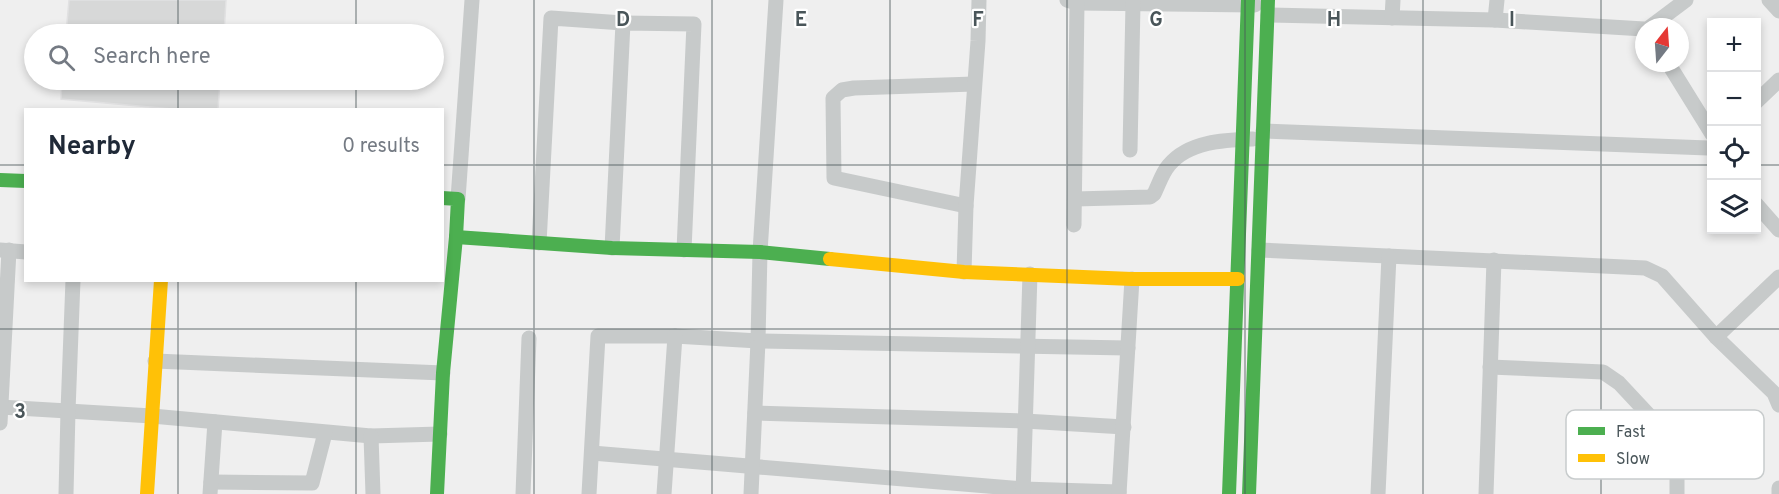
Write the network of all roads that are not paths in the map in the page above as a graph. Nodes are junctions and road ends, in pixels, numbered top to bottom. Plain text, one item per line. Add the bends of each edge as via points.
1 (472, 0) edge
2 (776, 0) edge
3 (979, 0) edge
4 (1393, 0) edge
5 (1497, 0) edge
6 (1686, 0) edge
7 (1769, 0) edge
8 (1072, 2) edge
9 (1248, 3) edge
10 (1133, 4) junction
11 (1268, 7) edge
12 (1779, 11) edge
13 (1392, 18) junction
14 (1662, 18) edge
15 (1495, 20) junction
16 (623, 23) junction
17 (1635, 28) edge
18 (1673, 72) edge
19 (1779, 80) edge
20 (974, 84) junction
21 (1761, 97) edge
22 (1263, 135) junction
23 (1707, 137) edge
24 (1242, 139) junction
25 (1707, 145) edge
26 (1130, 150) dead end
27 (0, 180) edge
28 (24, 181) edge
29 (444, 198) edge
30 (458, 199) junction
31 (1075, 199) junction
32 (966, 206) junction
33 (1761, 210) edge
34 (1074, 225) dead end
35 (1779, 230) edge
36 (456, 237) junction
37 (539, 243) junction
38 (612, 248) junction
39 (5, 250) edge
40 (684, 250) junction
41 (1259, 250) junction
42 (24, 252) edge
43 (760, 252) junction
44 (1389, 256) junction
45 (1494, 260) junction
46 (964, 272) junction
47 (1030, 274) junction
48 (1779, 277) edge
49 (1132, 279) junction
50 (1238, 279) junction
51 (73, 282) edge
52 (160, 282) edge
53 (675, 336) junction
54 (1716, 337) junction
55 (529, 338) dead end
56 (759, 341) junction
57 (1028, 347) junction
58 (1128, 348) junction
59 (155, 361) junction
60 (1490, 367) junction
61 (443, 372) junction
62 (1779, 405) edge
63 (1, 407) edge
64 (1644, 410) edge
65 (68, 411) junction
66 (755, 412) junction
67 (152, 416) junction
68 (1025, 421) junction
69 (215, 422) junction
70 (0, 423) edge
71 (1124, 427) junction
72 (325, 433) junction
73 (440, 434) junction
74 (371, 436) junction
75 (592, 453) junction
76 (666, 458) junction
77 (753, 467) junction
78 (211, 488) edge
79 (1779, 488) edge
80 (1023, 491) edge
81 (1119, 493) edge
82 (66, 494) edge
83 (147, 494) edge
84 (373, 494) edge
85 (437, 494) edge
86 (523, 494) edge
87 (589, 494) edge
88 (664, 494) edge
89 (751, 494) edge
90 (1229, 494) edge
91 (1249, 494) edge
92 (1378, 494) edge
93 (1486, 494) edge
94 (1779, 494) edge

1 - 30 street
2 - 43 street
3 - 20 street
4 - 13 street
5 - 15 street
6 - 14 street
7 - 12 street
8 - 10 street
8 - 31 street
9 - 10 street
9 - 11 street
9 - 24 street
10 - 26 street
11 - 13 street
11 - 22 street
13 - 15 street
15 - 17 street
16 - 37 street via 551,18
16 - 38 street
16 - 40 street via 694,24
18 - 23 street
19 - 21 street
20 - 32 street
20 - 32 street via 854,88 842,90 833,98 834,178
22 - 24 street
22 - 25 street
22 - 41 street
24 - 31 street via 1200,145 1176,158 1150,197
24 - 50 street
27 - 28 street
29 - 30 street
30 - 36 street
31 - 34 street
32 - 46 street
33 - 35 street
36 - 37 street
36 - 61 street
37 - 38 street
38 - 40 street
39 - 42 street
39 - 63 street
40 - 43 street
41 - 44 street
41 - 91 street
43 - 46 street
43 - 56 street
44 - 45 street
44 - 92 street
45 - 54 street via 1645,268 1662,276
45 - 60 street
46 - 47 street
47 - 49 street
47 - 57 street
48 - 54 street
49 - 50 street
49 - 58 street
50 - 90 street
51 - 65 street
52 - 59 street
53 - 56 street
53 - 75 street via 598,336
53 - 76 street
54 - 62 street via 1774,393
55 - 86 street
56 - 57 street
56 - 66 street
57 - 58 street
57 - 68 street
58 - 71 street
59 - 61 street
59 - 67 street
60 - 64 street via 1603,372
60 - 93 street
61 - 73 street
63 - 65 street
63 - 70 street
65 - 67 street
65 - 82 street
66 - 68 street
66 - 77 street
67 - 69 street
67 - 83 street
68 - 71 street
68 - 80 street
69 - 72 street
69 - 78 street
71 - 81 street
72 - 74 street
72 - 78 street via 312,483
73 - 74 street
73 - 85 street
74 - 84 street
75 - 76 street
75 - 87 street
76 - 77 street
76 - 88 street
77 - 80 street
77 - 89 street
79 - 94 street
80 - 81 street

